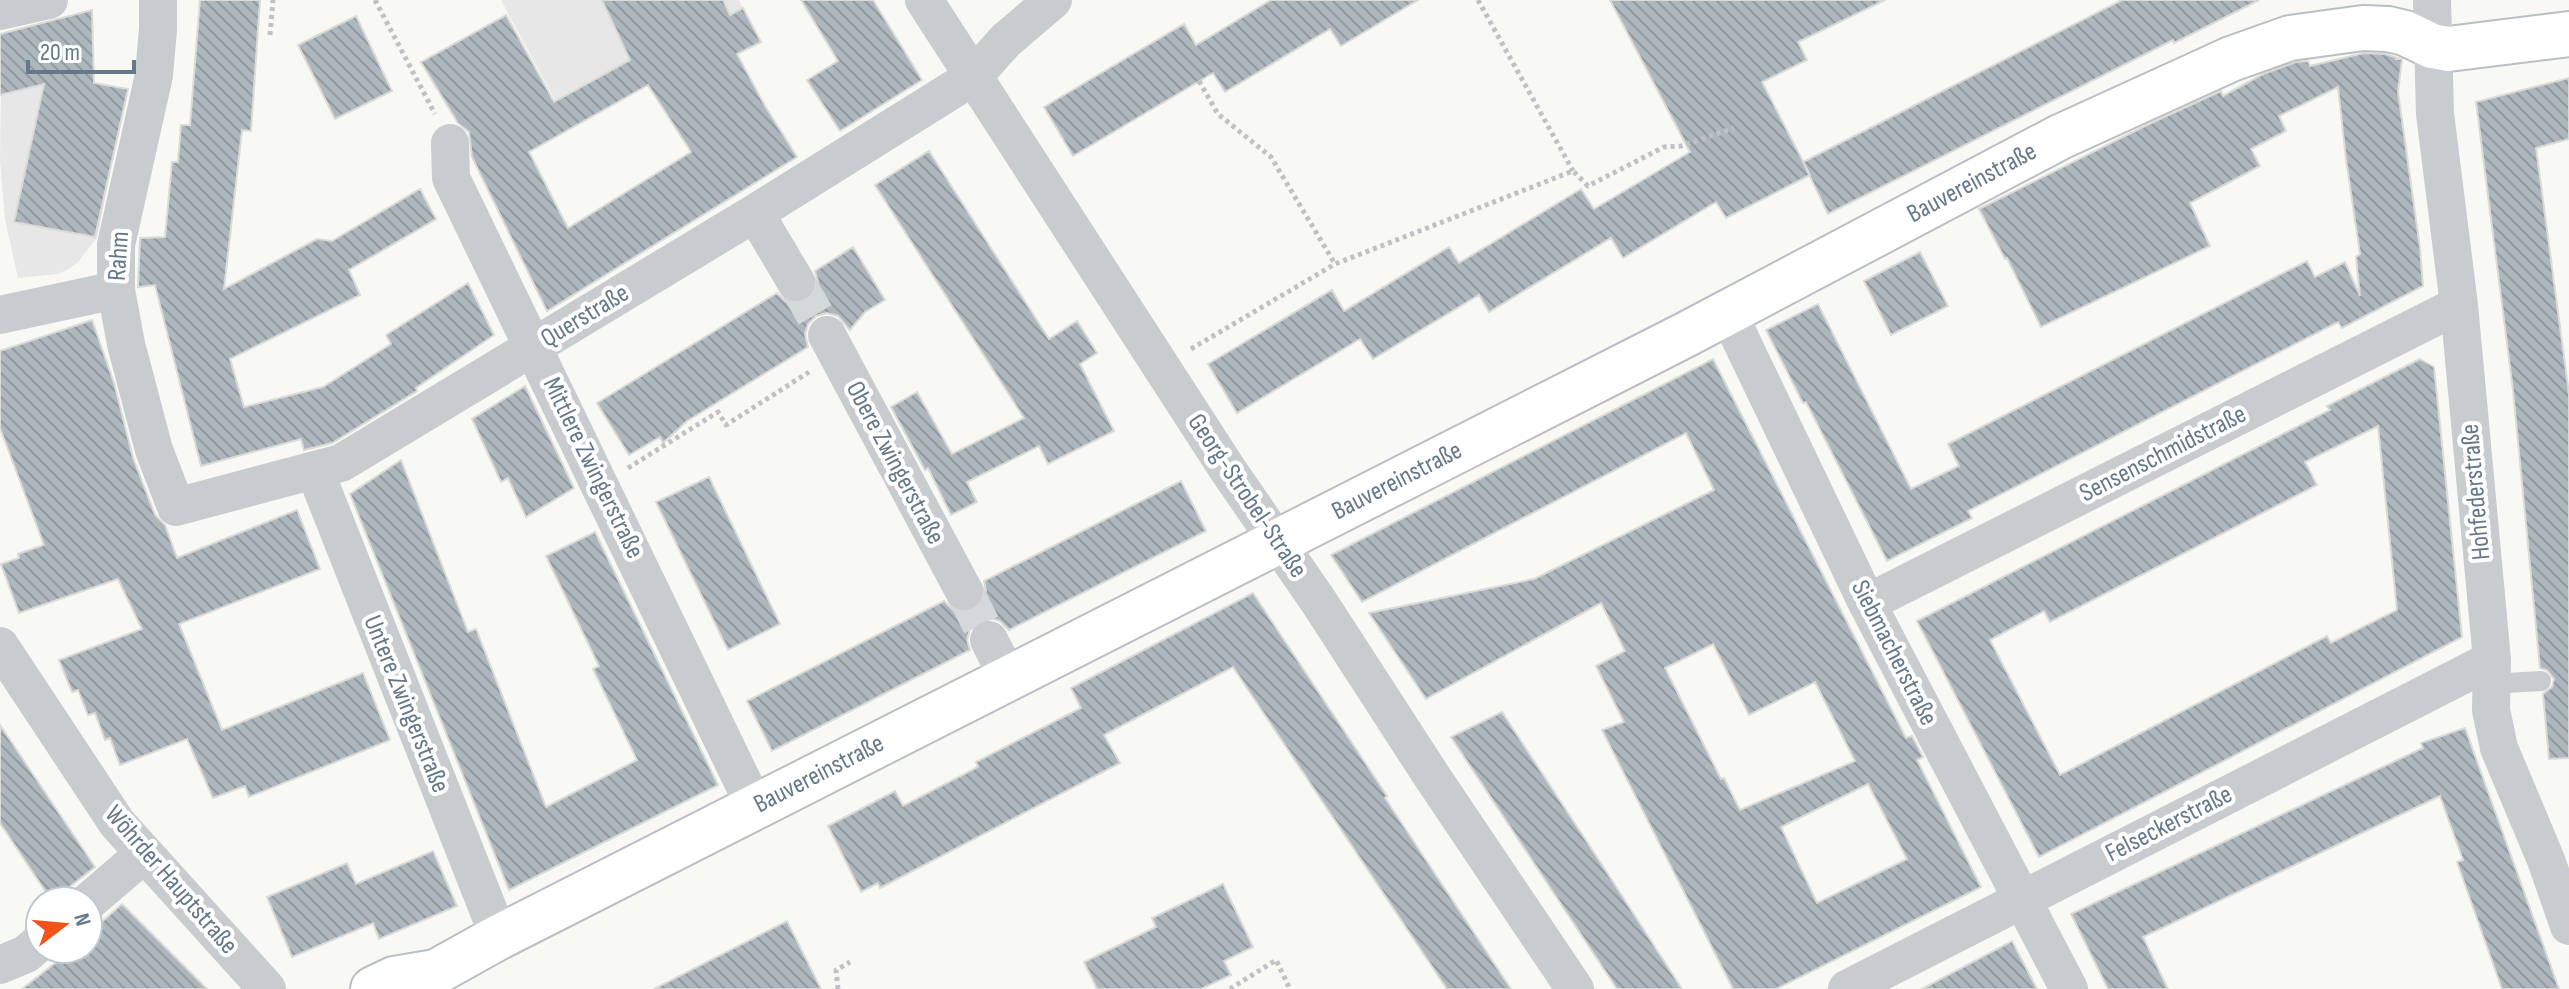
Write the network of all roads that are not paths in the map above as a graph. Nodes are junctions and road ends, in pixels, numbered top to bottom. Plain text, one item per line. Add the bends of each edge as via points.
1 (49, 0) edge
2 (158, 0) edge
3 (924, 0) edge
4 (1053, 0) edge
5 (2432, 0) edge
6 (0, 11) edge
7 (2569, 34) edge
8 (2432, 46) junction
9 (973, 77) junction
10 (450, 143) road end
11 (755, 213) junction
12 (796, 282) tunnel mouth
13 (116, 290) junction
14 (2459, 305) junction
15 (1728, 313) junction
16 (0, 315) edge
17 (832, 345) tunnel mouth
18 (534, 347) junction
19 (315, 471) junction
20 (176, 507) joint
21 (1278, 542) junction
22 (964, 591) tunnel mouth
23 (1867, 603) junction
24 (989, 640) tunnel mouth
25 (0, 646) edge
26 (2492, 672) junction
27 (1009, 679) junction
28 (2541, 681) dead end
29 (755, 807) junction
30 (144, 854) junction
31 (104, 888) edge
32 (2021, 899) junction
33 (2569, 926) edge
34 (499, 937) junction
35 (24, 955) edge
36 (0, 965) edge
37 (430, 980) edge
38 (267, 989) edge
39 (373, 989) edge
40 (1575, 989) edge
41 (1847, 989) edge
42 (2069, 989) edge

1 - 6 street
2 - 13 street, Rahm via 154,75 116,245
3 - 9 street, Georg-Strobel-Straße
4 - 9 street, Querstraße
5 - 8 street, Hohfederstraße
7 - 8 street via 2448,49
8 - 14 street, Hohfederstraße via 2435,114
8 - 15 street, Bauvereinstraße via 2405,33 2363,28 2310,34 2251,51 2060,137
9 - 11 street, Querstraße
9 - 21 street, Georg-Strobel-Straße
10 - 18 street, Mittlere Zwingerstraße via 451,178
11 - 12 street
11 - 18 street, Querstraße
13 - 16 street
13 - 20 street, Rahm via 154,450
14 - 23 street, Sensenschmidstraße
14 - 26 street, Hohfederstraße
15 - 21 street, Bauvereinstraße
15 - 23 street, Siebmacherstraße
17 - 22 street, Obere Zwingerstraße
18 - 19 street, Querstraße via 341,463
18 - 29 street, Mittlere Zwingerstraße
19 - 20 street, Querstraße
19 - 34 street, Untere Zwingerstraße
21 - 27 street, Bauvereinstraße
21 - 40 street, Georg-Strobel-Straße
23 - 32 street, Siebmacherstraße
24 - 27 street
25 - 30 street, Wöhrder Hauptstraße via 117,823
26 - 28 lane
26 - 32 street, Felseckerstraße
26 - 33 street, Hohfederstraße via 2491,710 2499,748
27 - 29 street, Bauvereinstraße
29 - 34 street, Bauvereinstraße
30 - 31 street
30 - 38 street, Wöhrder Hauptstraße
32 - 41 street, Felseckerstraße
32 - 42 street, Siebmacherstraße
34 - 37 street, Bauvereinstraße
35 - 36 street
37 - 39 street, Bauvereinstraße via 394,979

